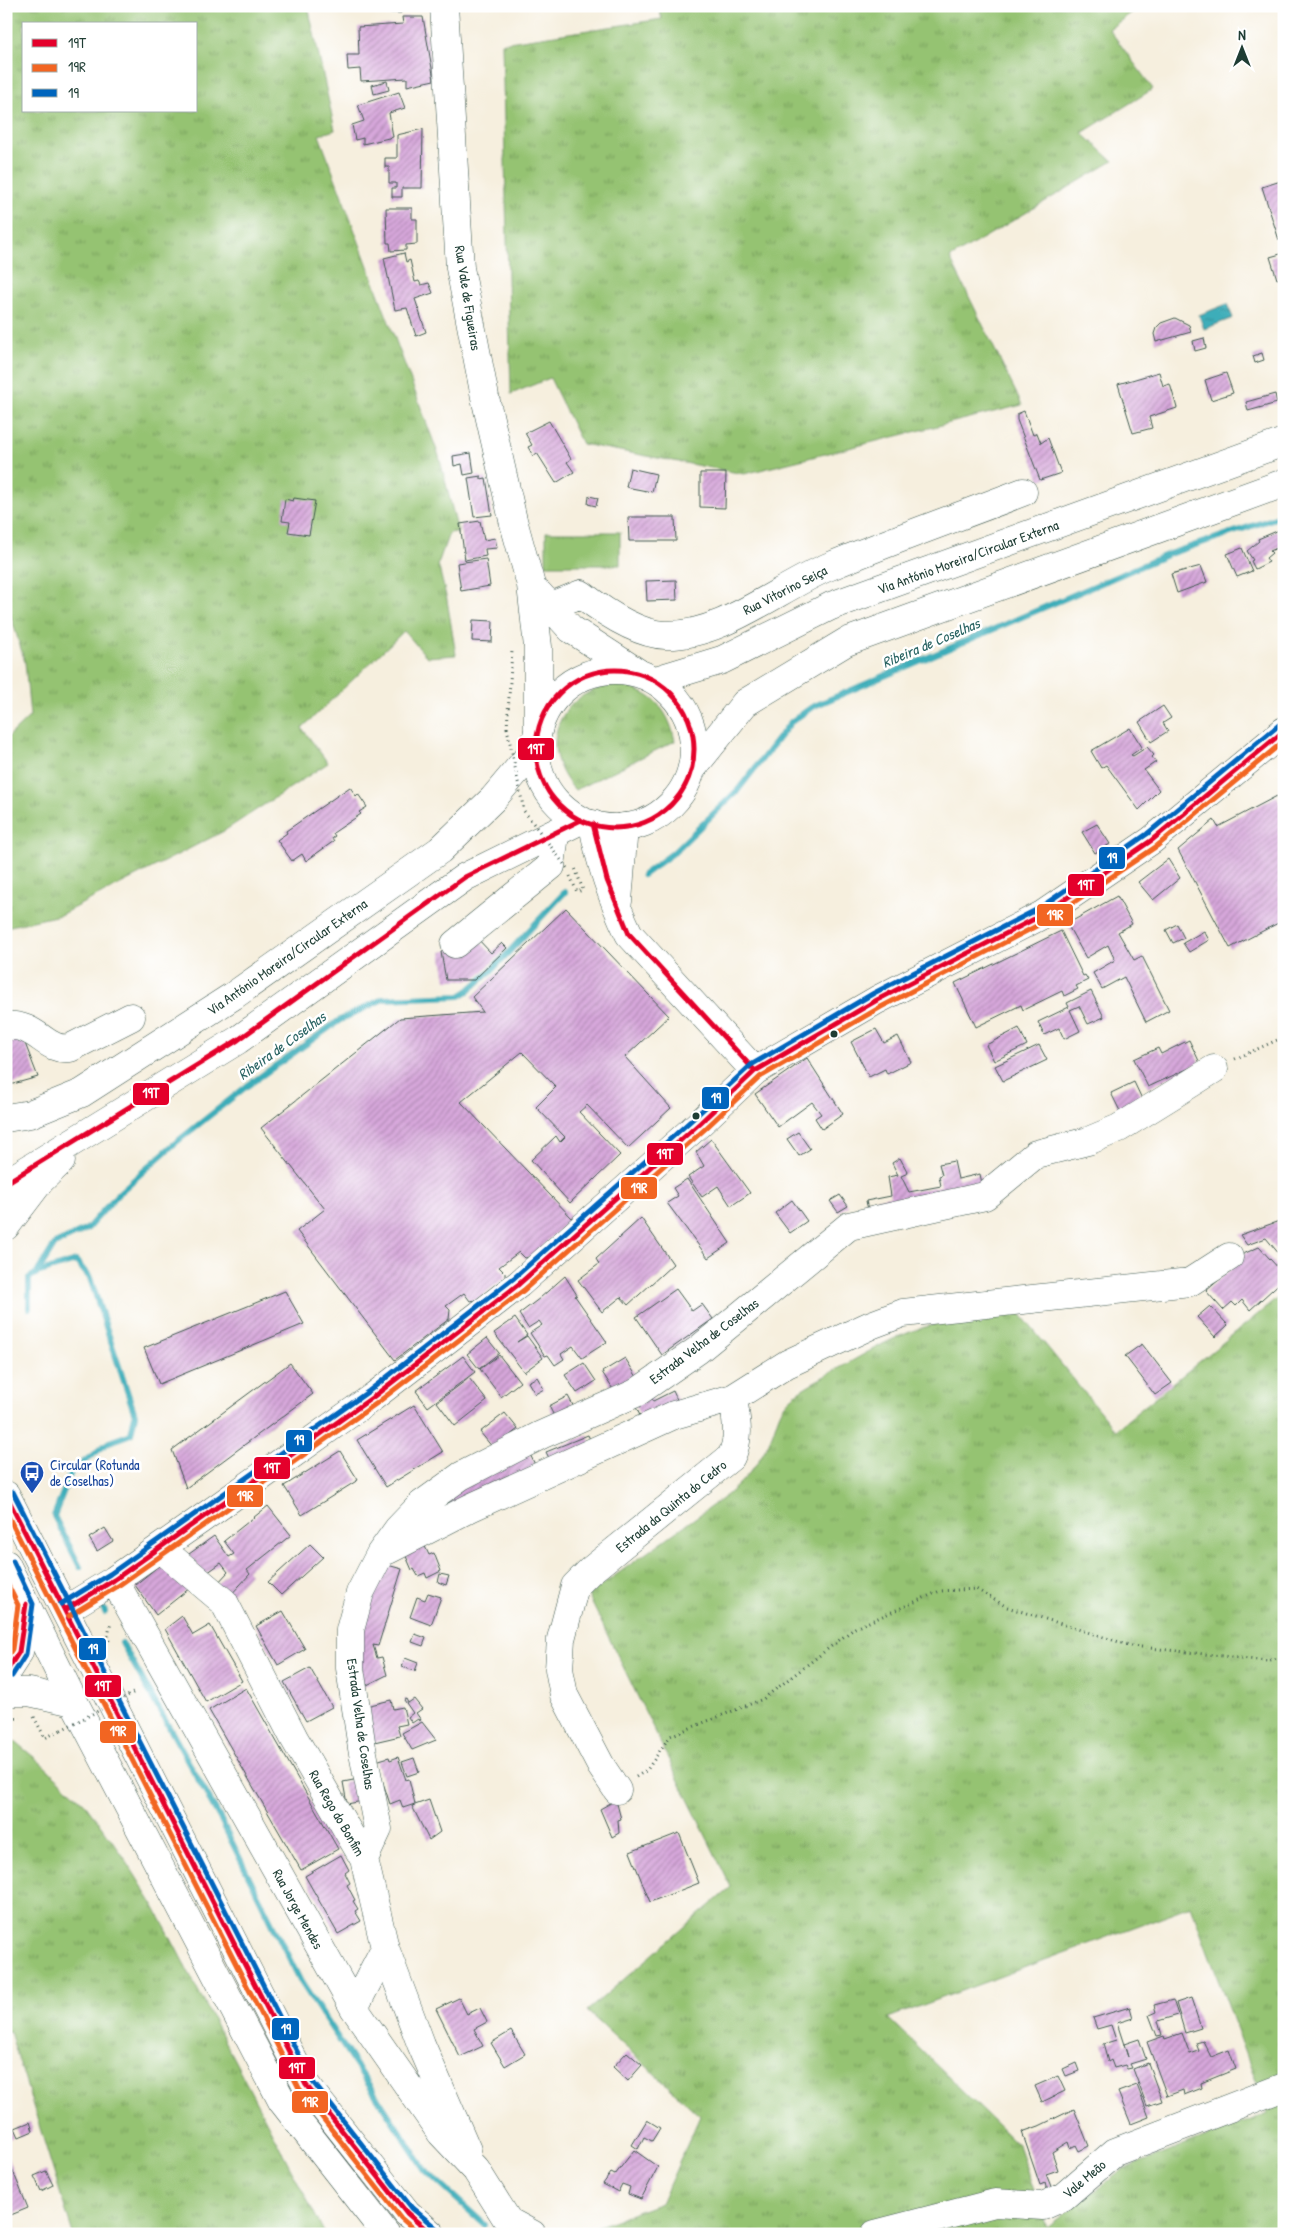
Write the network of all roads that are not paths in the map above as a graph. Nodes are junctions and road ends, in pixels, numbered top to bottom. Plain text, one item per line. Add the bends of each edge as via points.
1 (444, 6) edge
2 (1284, 442) edge
3 (1284, 483) edge
4 (1023, 492) dead end
5 (531, 585) junction
6 (551, 606) junction
7 (646, 676) junction
8 (1284, 731) edge
9 (537, 738) junction
10 (691, 770) junction
11 (587, 822) junction
12 (624, 827) junction
13 (555, 834) junction
14 (617, 910) junction
15 (455, 944) dead end
16 (130, 1018) dead end
17 (6, 1026) edge
18 (1214, 1069) road end
19 (755, 1071) junction
20 (6, 1118) edge
21 (97, 1127) junction
22 (6, 1183) edge
23 (6, 1226) edge
24 (1229, 1257) dead end
25 (733, 1398) junction
26 (6, 1495) edge
27 (160, 1548) junction
28 (380, 1554) junction
29 (6, 1564) edge
30 (114, 1580) junction
31 (26, 1604) junction
32 (65, 1610) junction
33 (6, 1672) edge
34 (6, 1692) edge
35 (74, 1702) junction
36 (617, 1790) road end
37 (364, 1859) junction
38 (385, 1948) junction
39 (354, 2008) junction
40 (1284, 2087) edge
41 (476, 2170) junction
42 (504, 2227) edge
43 (386, 2234) edge
44 (430, 2234) edge
45 (532, 2234) edge
46 (875, 2234) edge

1 - 5 main road, Rua Vale de Figueiras via 460,268 485,397
2 - 7 main road, Via António Moreira/Circular Externa via 832,606 722,660
3 - 10 main road via 846,642 746,703
4 - 6 main road, Rua Vitorino Seiça via 826,568 714,626 690,633 664,635 636,627 602,610 581,594
5 - 6 main road, Rua Vale de Figueiras
5 - 9 main road, Rua Vale de Figueiras via 538,647
6 - 7 main road, Rua Vale de Figueiras via 571,629
7 - 9 main road, Via António Moreira/Circular Externa via 612,669 588,674 566,686 549,704
7 - 10 main road via 676,697 689,720 694,745
8 - 19 main road via 1152,840 1042,915 876,1000
9 - 11 main road via 538,771 548,791 562,808
9 - 20 main road, Via António Moreira/Circular Externa via 493,799 440,850 233,996 82,1093 30,1114
10 - 12 main road via 681,792 666,809 646,821
11 - 12 main road
11 - 13 main road
11 - 14 main road
12 - 14 main road
13 - 15 main road via 551,866
13 - 21 main road via 466,877 238,1040
14 - 19 main road via 629,934
16 - 17 main road via 62,1049 54,1047 36,1032
18 - 28 main road, Estrada Velha de Coselhas via 1119,1128 1088,1141 1036,1154 985,1196 849,1226 698,1350 636,1393 541,1435 461,1476 422,1504
19 - 27 main road via 520,1284 373,1396
21 - 22 main road
21 - 23 main road via 41,1180
24 - 25 main road via 1190,1282 904,1313 863,1328 787,1364
25 - 28 main road via 674,1415 470,1508
25 - 36 main road, Estrada da Quinta do Cedro via 738,1432 731,1458 590,1571 575,1586 572,1594 561,1639 559,1669 564,1695
26 - 32 main road
27 - 30 main road
27 - 37 main road, Rua Rego do Bonfim via 224,1602 294,1738
28 - 37 main road, Estrada Velha de Coselhas via 360,1593 350,1630 350,1668 378,1829
29 - 31 main road
30 - 32 main road
30 - 39 main road, Rua Jorge Mendes
31 - 33 main road via 19,1652
31 - 35 main road
32 - 44 main road via 306,2085 407,2213
34 - 35 main road via 29,1692
35 - 43 main road via 282,2101
37 - 38 main road, Rua Rego do Bonfim
38 - 39 main road
38 - 41 main road, Rua Rego do Bonfim via 421,2044
39 - 41 main road, Rua Jorge Mendes via 441,2133
40 - 46 main road, Vale Meão via 1115,2152 1063,2197 1043,2206 995,2203
41 - 42 main road, Rua Jorge Mendes
42 - 45 main road

